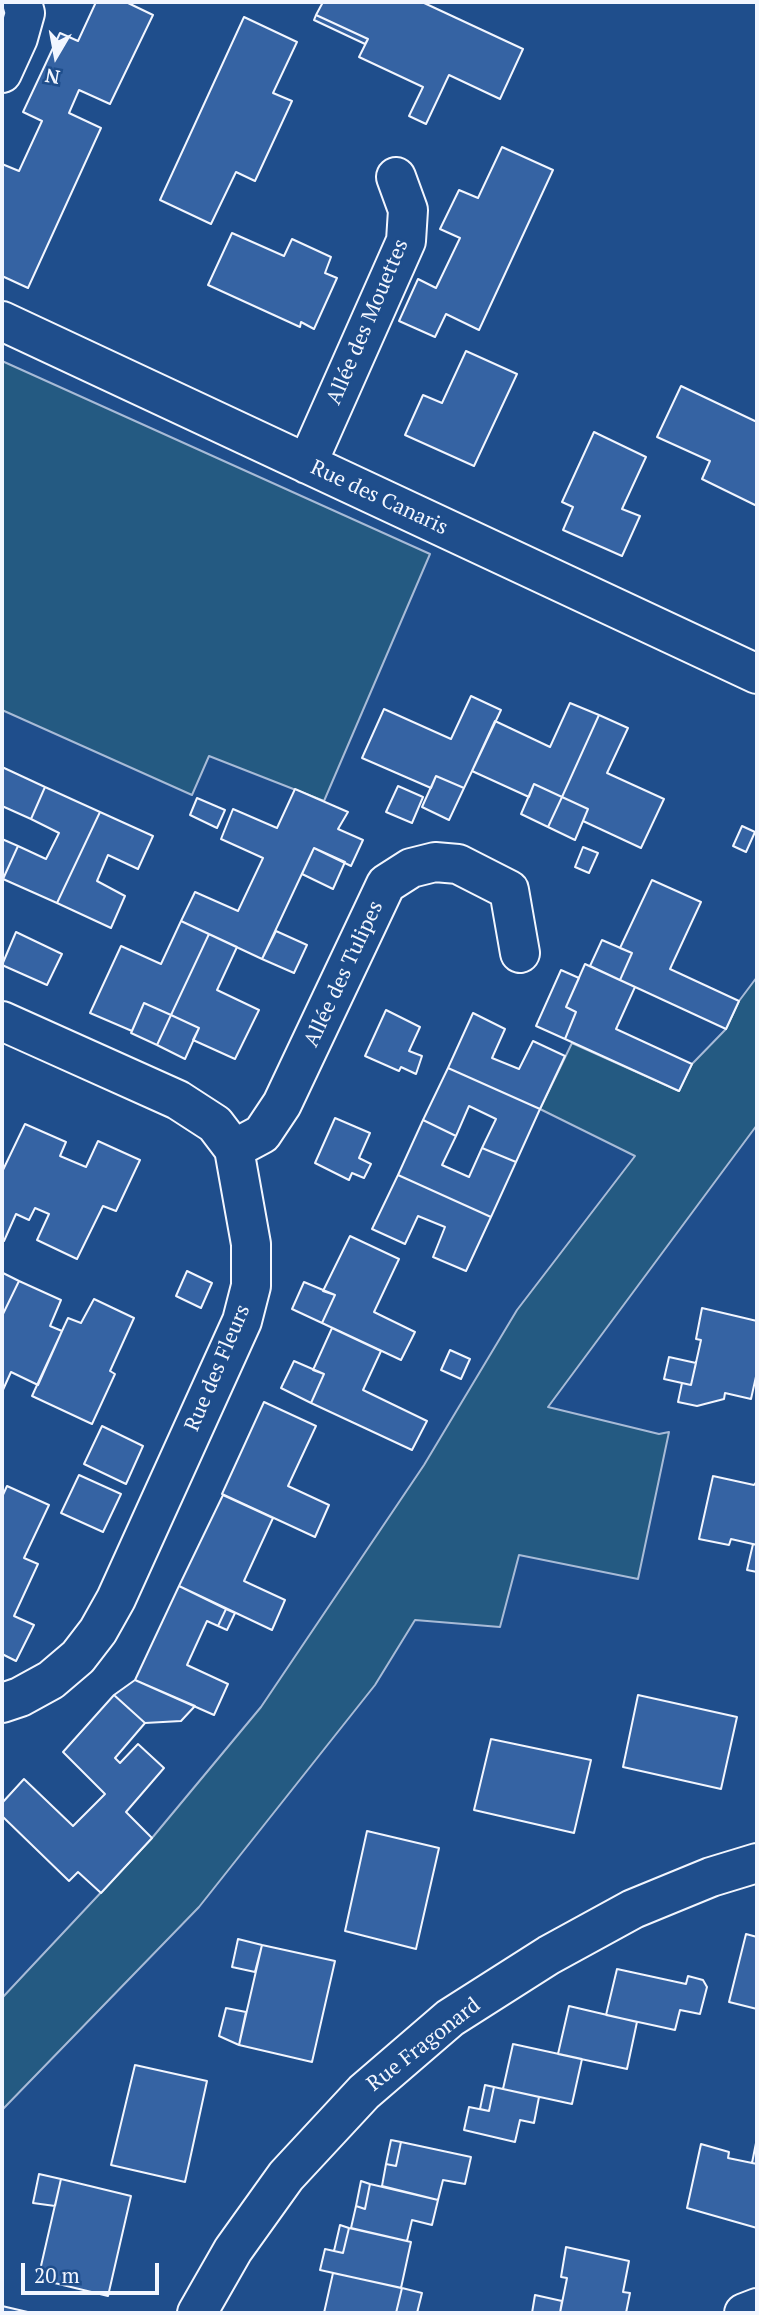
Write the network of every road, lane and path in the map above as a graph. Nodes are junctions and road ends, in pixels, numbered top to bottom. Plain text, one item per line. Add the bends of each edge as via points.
1 (22, 2) edge
2 (2, 73) edge
3 (396, 177) dead end
4 (2, 321) edge
5 (307, 464) junction
6 (757, 674) edge
7 (520, 953) dead end
8 (2, 1021) edge
9 (233, 1149) junction
10 (2, 1703) edge
11 (757, 1863) edge
12 (757, 2308) edge
13 (203, 2309) edge
14 (744, 2313) edge

1 - 2 street via 25,13
3 - 5 street, Allée des Mouettes via 408,210 406,241
4 - 5 street, Rue des Canaris
5 - 6 street, Rue des Canaris
7 - 9 street, Allée des Tulipes via 509,890 458,864 435,862 411,868 386,884 282,1104 262,1134
8 - 9 street, Rue des Fleurs via 178,1100 215,1124
9 - 10 street, Rue des Fleurs via 251,1244 251,1286 242,1321 99,1631 51,1680
11 - 13 street, Rue Fragonard via 633,1909 450,2018 364,2092 286,2176 233,2250
12 - 14 street

